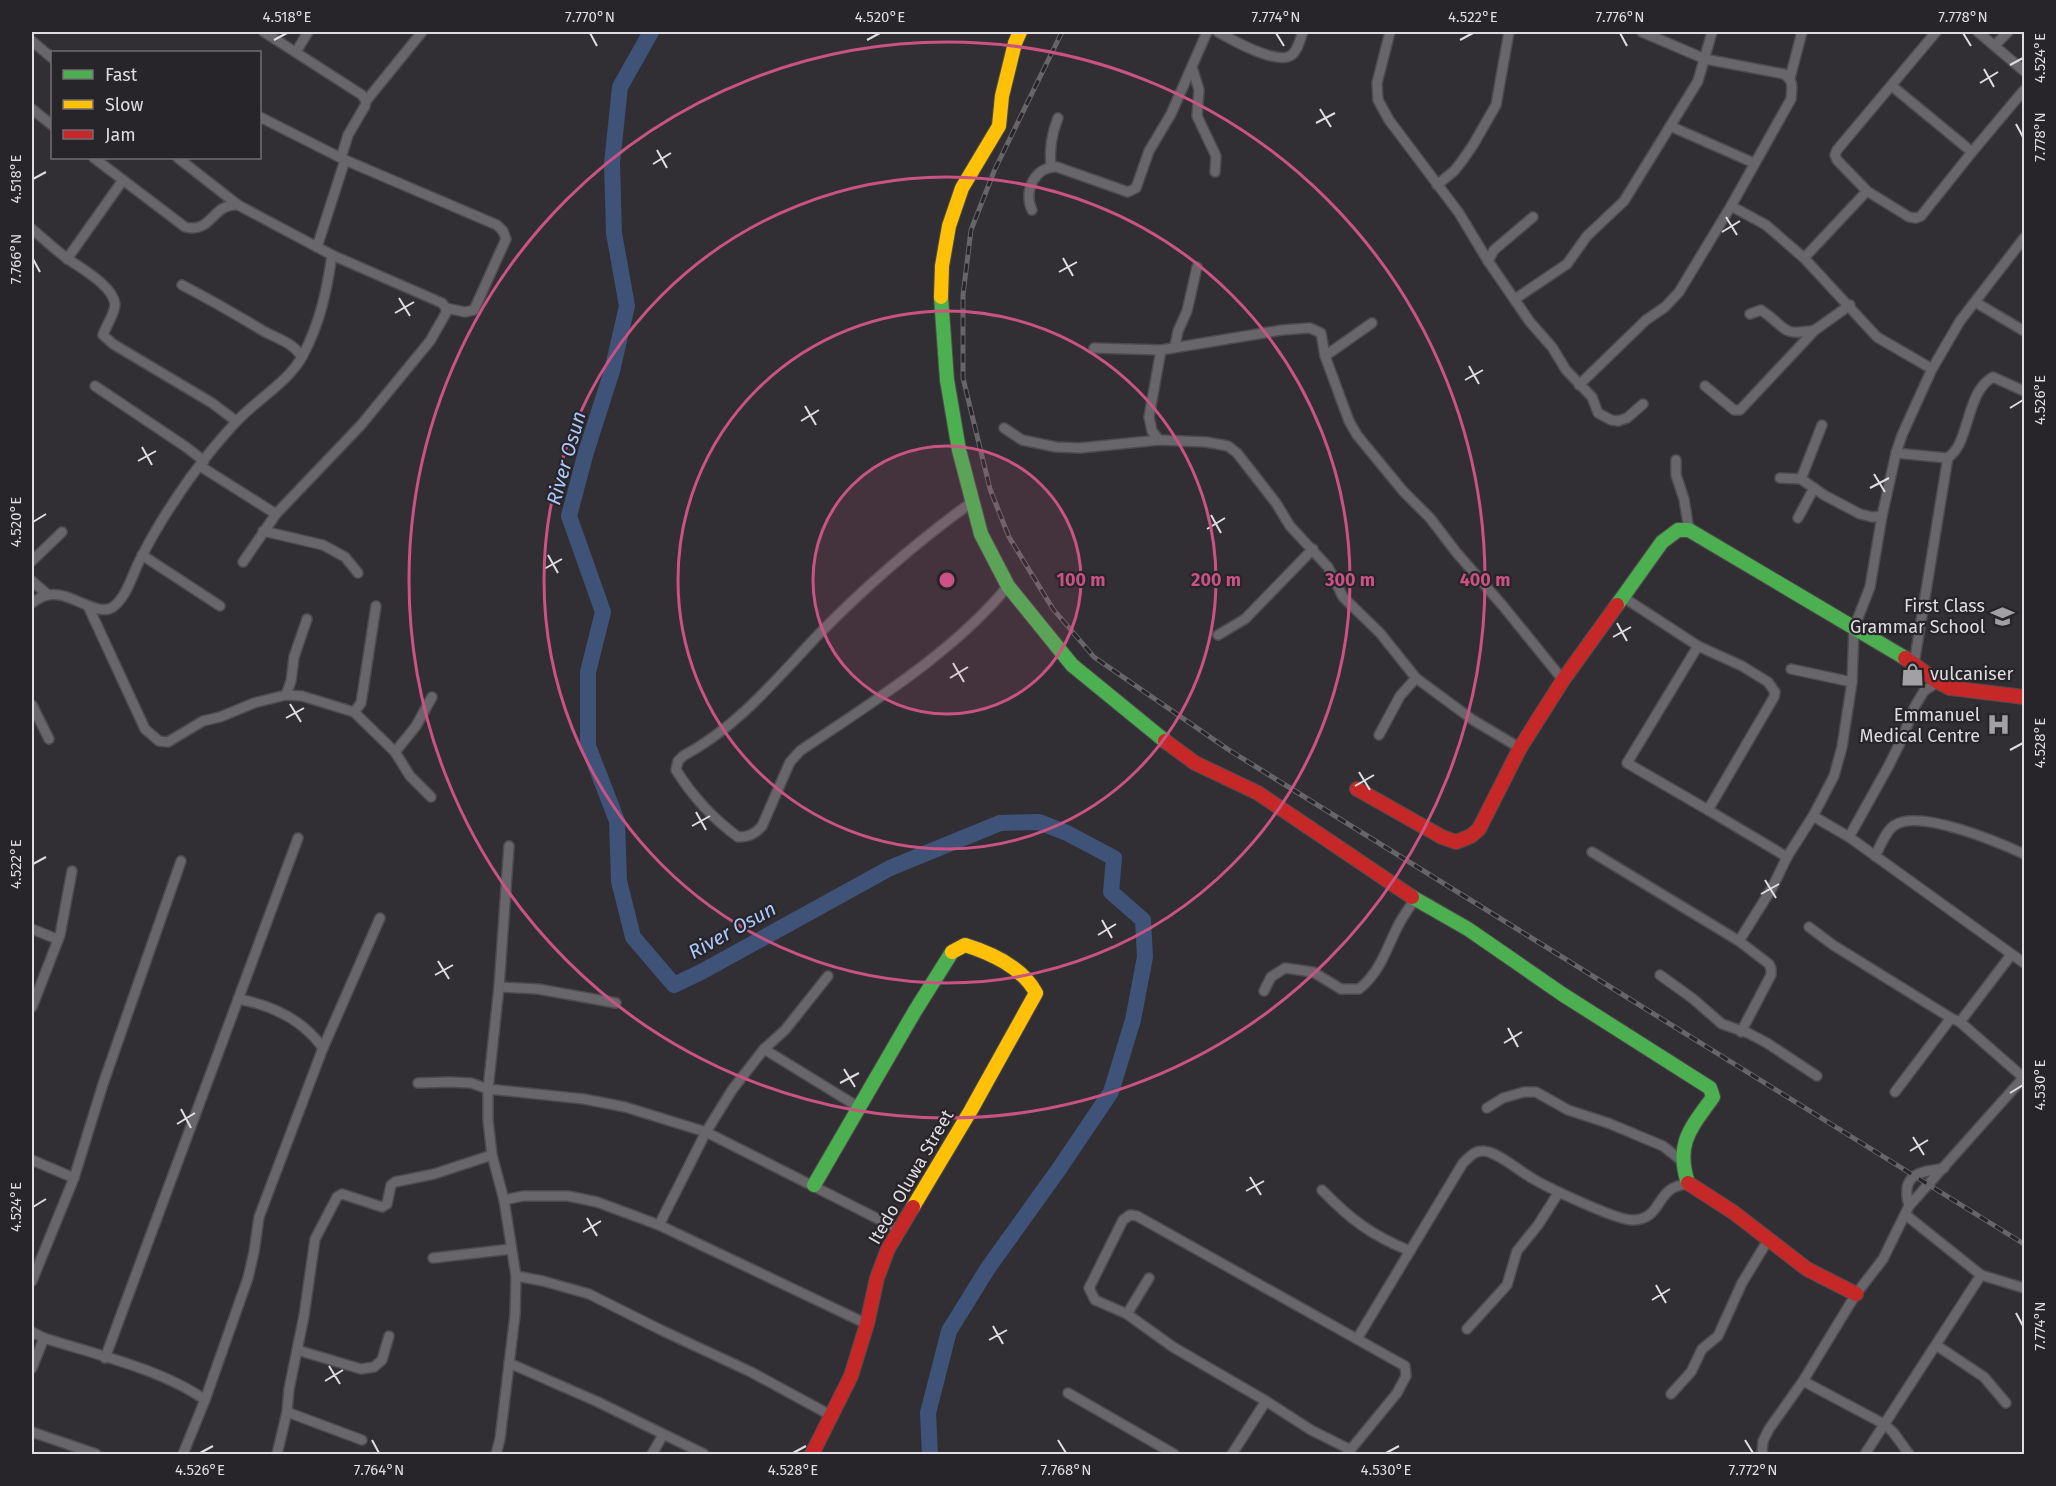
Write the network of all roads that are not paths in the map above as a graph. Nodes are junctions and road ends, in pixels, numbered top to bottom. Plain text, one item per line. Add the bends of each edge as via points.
1 (264, 32) edge
2 (308, 32) edge
3 (422, 32) edge
4 (1020, 32) edge
5 (1207, 32) edge
6 (1218, 32) edge
7 (1303, 32) edge
8 (1390, 32) edge
9 (1509, 32) edge
10 (1642, 32) edge
11 (1712, 32) edge
12 (1802, 32) edge
13 (1936, 32) edge
14 (1978, 32) edge
15 (2008, 32) edge
16 (32, 41) edge
17 (1995, 45) junction
18 (296, 52) junction
19 (51, 57) edge
20 (1705, 59) junction
21 (1192, 68) junction
22 (2025, 71) edge
23 (1790, 78) junction
24 (1892, 86) junction
25 (2025, 90) edge
26 (366, 101) junction
27 (32, 109) edge
28 (261, 118) edge
29 (1058, 118) dead end
30 (51, 124) edge
31 (1670, 126) junction
32 (1972, 152) junction
33 (95, 159) edge
34 (179, 159) edge
35 (343, 159) junction
36 (1754, 163) junction
37 (1051, 167) junction
38 (1215, 172) dead end
39 (123, 180) junction
40 (1437, 185) junction
41 (1867, 191) junction
42 (238, 205) junction
43 (1731, 206) junction
44 (1032, 210) dead end
45 (1533, 217) dead end
46 (32, 229) edge
47 (2025, 238) edge
48 (317, 247) junction
49 (332, 255) junction
50 (1804, 258) junction
51 (67, 259) junction
52 (1488, 261) junction
53 (1197, 267) dead end
54 (183, 285) dead end
55 (1515, 299) junction
56 (1975, 302) junction
57 (1850, 305) junction
58 (446, 308) junction
59 (1750, 314) dead end
60 (1372, 323) dead end
61 (1815, 330) junction
62 (2025, 331) edge
63 (1175, 346) junction
64 (1094, 348) dead end
65 (1161, 350) junction
66 (1325, 356) junction
67 (302, 357) junction
68 (1932, 369) junction
69 (1579, 385) junction
70 (95, 386) dead end
71 (1705, 386) dead end
72 (2025, 391) edge
73 (1644, 404) dead end
74 (236, 421) junction
75 (1822, 425) dead end
76 (1004, 428) dead end
77 (1159, 440) junction
78 (1896, 453) junction
79 (1948, 457) junction
80 (1676, 460) dead end
81 (202, 464) junction
82 (1780, 478) dead end
83 (1801, 479) junction
84 (1814, 488) junction
85 (972, 502) junction
86 (276, 514) junction
87 (1881, 516) junction
88 (1798, 518) dead end
89 (1689, 530) junction
90 (263, 531) junction
91 (62, 532) dead end
92 (1313, 549) junction
93 (142, 555) junction
94 (32, 561) edge
95 (243, 562) dead end
96 (358, 573) dead end
97 (32, 581) edge
98 (1008, 586) junction
99 (48, 595) junction
100 (1623, 597) junction
101 (32, 603) edge
102 (88, 606) junction
103 (220, 606) dead end
104 (376, 606) dead end
105 (307, 619) dead end
106 (1854, 628) junction
107 (1218, 635) dead end
108 (1698, 646) junction
109 (1914, 664) junction
110 (1791, 669) dead end
111 (1416, 678) junction
112 (1563, 680) junction
113 (1852, 682) junction
114 (1938, 682) junction
115 (286, 695) junction
116 (432, 697) dead end
117 (2025, 698) edge
118 (32, 705) edge
119 (354, 712) junction
120 (1379, 735) dead end
121 (49, 739) dead end
122 (1520, 748) junction
123 (396, 752) junction
124 (1358, 789) dead end
125 (431, 797) dead end
126 (1708, 810) junction
127 (1813, 816) junction
128 (1849, 837) junction
129 (298, 838) dead end
130 (509, 846) dead end
131 (1592, 852) dead end
132 (2025, 854) edge
133 (1875, 856) junction
134 (1786, 857) junction
135 (181, 861) dead end
136 (72, 871) dead end
137 (1416, 899) junction
138 (380, 918) dead end
139 (1809, 927) dead end
140 (32, 929) edge
141 (57, 939) junction
142 (1739, 941) junction
143 (2011, 955) junction
144 (2025, 963) edge
145 (1660, 975) dead end
146 (828, 976) dead end
147 (499, 987) junction
148 (1264, 991) dead end
149 (238, 999) junction
150 (616, 1003) dead end
151 (32, 1007) edge
152 (1956, 1020) junction
153 (1741, 1032) junction
154 (323, 1048) junction
155 (764, 1049) junction
156 (1817, 1076) dead end
157 (2024, 1077) edge
158 (418, 1083) dead end
159 (488, 1089) junction
160 (1895, 1092) dead end
161 (860, 1108) junction
162 (1487, 1108) dead end
163 (706, 1132) junction
164 (492, 1155) junction
165 (32, 1161) edge
166 (1682, 1161) junction
167 (1944, 1168) junction
168 (74, 1178) junction
169 (1688, 1184) junction
170 (814, 1185) junction
171 (1322, 1190) dead end
172 (1559, 1192) junction
173 (504, 1200) junction
174 (1907, 1211) junction
175 (659, 1225) junction
176 (898, 1229) junction
177 (1768, 1240) junction
178 (511, 1249) junction
179 (1410, 1251) junction
180 (433, 1258) dead end
181 (1981, 1275) junction
182 (516, 1276) junction
183 (1149, 1278) dead end
184 (32, 1281) edge
185 (2025, 1288) edge
186 (1856, 1294) junction
187 (1127, 1314) junction
188 (867, 1324) junction
189 (1467, 1329) dead end
190 (32, 1332) edge
191 (389, 1336) dead end
192 (44, 1338) junction
193 (1357, 1339) junction
194 (1936, 1345) junction
195 (297, 1350) junction
196 (105, 1358) junction
197 (509, 1363) junction
198 (32, 1368) edge
199 (1803, 1381) junction
200 (1068, 1393) dead end
201 (1671, 1395) dead end
202 (205, 1400) junction
203 (1266, 1401) junction
204 (2006, 1403) dead end
205 (287, 1412) junction
206 (832, 1416) junction
207 (1884, 1424) junction
208 (34, 1433) edge
209 (663, 1435) junction
210 (362, 1440) dead end
211 (32, 1445) edge
212 (1349, 1452) edge
213 (96, 1455) edge
214 (183, 1455) edge
215 (277, 1455) edge
216 (496, 1455) edge
217 (652, 1455) edge
218 (704, 1455) edge
219 (812, 1455) edge
220 (1174, 1455) edge
221 (1232, 1455) edge
222 (1762, 1455) edge
223 (1866, 1455) edge
224 (1909, 1455) edge

1 - 18 street
2 - 18 street
3 - 26 street
4 - 85 street via 1002,96 999,126 962,188 949,226 942,266 941,312 947,380
5 - 21 street
6 - 7 street via 1280,58 1295,51
8 - 40 street via 1377,83 1378,100
9 - 40 street via 1496,105 1462,161
10 - 20 street
11 - 20 street
12 - 23 street
13 - 24 street
14 - 17 street
15 - 17 street
16 - 19 street
17 - 22 street
18 - 26 street
20 - 23 street
20 - 31 street via 1698,81
21 - 37 street via 1132,191
21 - 38 street via 1199,90 1197,116 1216,156
23 - 36 street via 1791,99
24 - 32 street
24 - 41 street via 1835,155
25 - 32 street
26 - 35 street via 348,135
27 - 30 street
28 - 35 street
29 - 37 street via 1049,148
31 - 36 street
31 - 55 street via 1624,201 1587,236 1567,264
32 - 41 street via 1916,218
33 - 39 street
34 - 42 street
35 - 48 street
35 - 58 street via 497,225 503,231 506,239 474,310
36 - 43 street
37 - 44 street via 1035,179 1028,192
39 - 42 street via 185,227 195,230 226,206
39 - 51 street
40 - 52 street
41 - 50 street
42 - 48 street
43 - 50 street via 1766,225
43 - 69 street via 1679,292
45 - 52 street via 1494,250
46 - 51 street
47 - 56 street
48 - 49 street
49 - 58 street
49 - 67 street via 319,320
50 - 57 street
51 - 74 street via 89,273 115,301 115,310 103,334 113,344
52 - 55 street
53 - 63 street
54 - 67 street via 296,347
55 - 69 street
56 - 62 street
56 - 68 street
57 - 61 street
57 - 68 street via 1877,336
58 - 86 street via 430,340 361,425
59 - 61 street via 1761,310 1788,332
60 - 66 street
61 - 71 street via 1740,410 1734,410
63 - 65 street
63 - 66 street via 1310,328 1321,333
64 - 65 street
65 - 77 street via 1149,417
66 - 112 street via 1348,421 1357,435
67 - 74 street
68 - 78 street
69 - 73 street via 1592,397 1598,413 1611,420 1627,417
70 - 81 street via 186,447
72 - 79 street via 1994,377 1988,380 1967,418 1957,451
74 - 81 street
75 - 83 street
76 - 77 street via 1022,440 1056,447
77 - 92 street via 1228,446 1276,503 1290,526
78 - 79 street
78 - 87 street
79 - 109 street
80 - 89 street
81 - 86 street
81 - 93 street
82 - 83 street
83 - 84 street
84 - 87 street via 1860,514
84 - 88 street
85 - 98 street via 981,534
85 - 98 street via 933,530 860,594 727,728 683,756 676,770 715,820 738,837 747,837 762,826 790,762 800,752 922,666 989,610
86 - 90 street
87 - 106 street via 1870,587
89 - 100 street via 1674,531 1662,542
89 - 106 street
90 - 95 street
90 - 96 street via 323,544 345,557
91 - 94 street
92 - 107 street via 1245,619
92 - 111 street via 1328,567 1343,597 1380,633
93 - 102 street via 128,586 112,607
93 - 103 street
97 - 99 street
98 - 137 street via 1072,665 1151,731 1195,763 1258,793
99 - 101 street
99 - 102 street via 64,595
100 - 108 street
100 - 112 street
102 - 115 street via 145,729 159,741 168,741 203,721
104 - 119 street via 361,702
105 - 115 street
106 - 109 street
106 - 113 street
108 - 126 street via 1742,666 1768,682 1775,692
108 - 126 street via 1627,763
109 - 114 street
110 - 113 street
111 - 120 street via 1400,696
111 - 122 street via 1473,720
112 - 122 street
113 - 127 street via 1834,776
114 - 117 street via 1965,691
114 - 128 street via 1924,691 1915,706 1897,750
115 - 119 street
116 - 123 street
118 - 121 street
119 - 123 street
122 - 124 street via 1479,829 1456,842
123 - 125 street via 410,776
126 - 134 street
127 - 128 street
127 - 134 street
128 - 133 street
129 - 149 street
130 - 147 street
131 - 142 street
132 - 133 street via 1981,835 1914,819 1892,826
133 - 143 street
134 - 142 street
135 - 168 street via 106,1073
136 - 141 street
137 - 148 street via 1369,981 1359,990 1341,989 1312,972 1285,968 1271,977
137 - 166 street via 1710,1088 1713,1097 1692,1127
138 - 154 street
139 - 152 street
140 - 141 street
141 - 151 street
142 - 153 street via 1771,969
143 - 144 street
143 - 152 street
145 - 153 street via 1722,1024
146 - 155 street via 785,1030
147 - 150 street via 538,989
147 - 159 street
149 - 154 street via 293,1019 312,1033
149 - 196 street
152 - 157 street
152 - 160 street
153 - 156 street via 1767,1043
154 - 202 street via 259,1218 248,1278
155 - 161 street
155 - 163 street
157 - 167 street
158 - 159 street via 471,1083
159 - 163 street via 625,1107
159 - 164 street
161 - 170 street
161 - 176 street, Itedo Oluwa Street via 915,1011 951,953 959,947 973,946 1033,984 1036,993
162 - 166 street via 1503,1098 1536,1092 1568,1110 1663,1146
163 - 170 street
163 - 175 street
164 - 173 street
164 - 195 street via 395,1182 387,1204 382,1206 340,1194 315,1239
165 - 168 street
166 - 169 street
167 - 174 street
167 - 174 street via 1913,1176 1908,1186
168 - 184 street
169 - 172 street via 1670,1190 1657,1209 1632,1220
169 - 177 street
170 - 176 street
171 - 179 street via 1361,1227
172 - 179 street via 1490,1152 1474,1153 1463,1163
172 - 189 street via 1517,1251 1507,1285
173 - 175 street via 568,1196 597,1202
173 - 178 street
174 - 181 street
174 - 186 street via 1883,1259
175 - 188 street
176 - 188 street, Itedo Oluwa Street via 877,1278
177 - 186 street via 1807,1269
177 - 201 street via 1742,1283 1718,1336 1702,1349 1691,1372
178 - 180 street
178 - 182 street
179 - 193 street
181 - 185 street
181 - 194 street
182 - 197 street
182 - 206 street via 589,1294
183 - 187 street
186 - 199 street
187 - 193 street via 1095,1300 1089,1288 1123,1220 1130,1215
187 - 203 street via 1173,1347
188 - 206 street, Itedo Oluwa Street via 851,1376
190 - 192 street
191 - 195 street via 382,1360 374,1367 361,1369
192 - 196 street
192 - 198 street
193 - 212 street via 1405,1366 1406,1376 1387,1407
194 - 204 street via 1984,1377
194 - 207 street
195 - 205 street
196 - 202 street via 186,1387
197 - 209 street
197 - 216 street
199 - 207 street
199 - 222 street via 1769,1429
200 - 220 street
202 - 214 street
203 - 212 street
203 - 221 street
205 - 210 street
205 - 215 street
206 - 219 street, Itedo Oluwa Street
207 - 223 street
207 - 224 street
208 - 211 street
208 - 213 street
209 - 217 street
209 - 218 street

